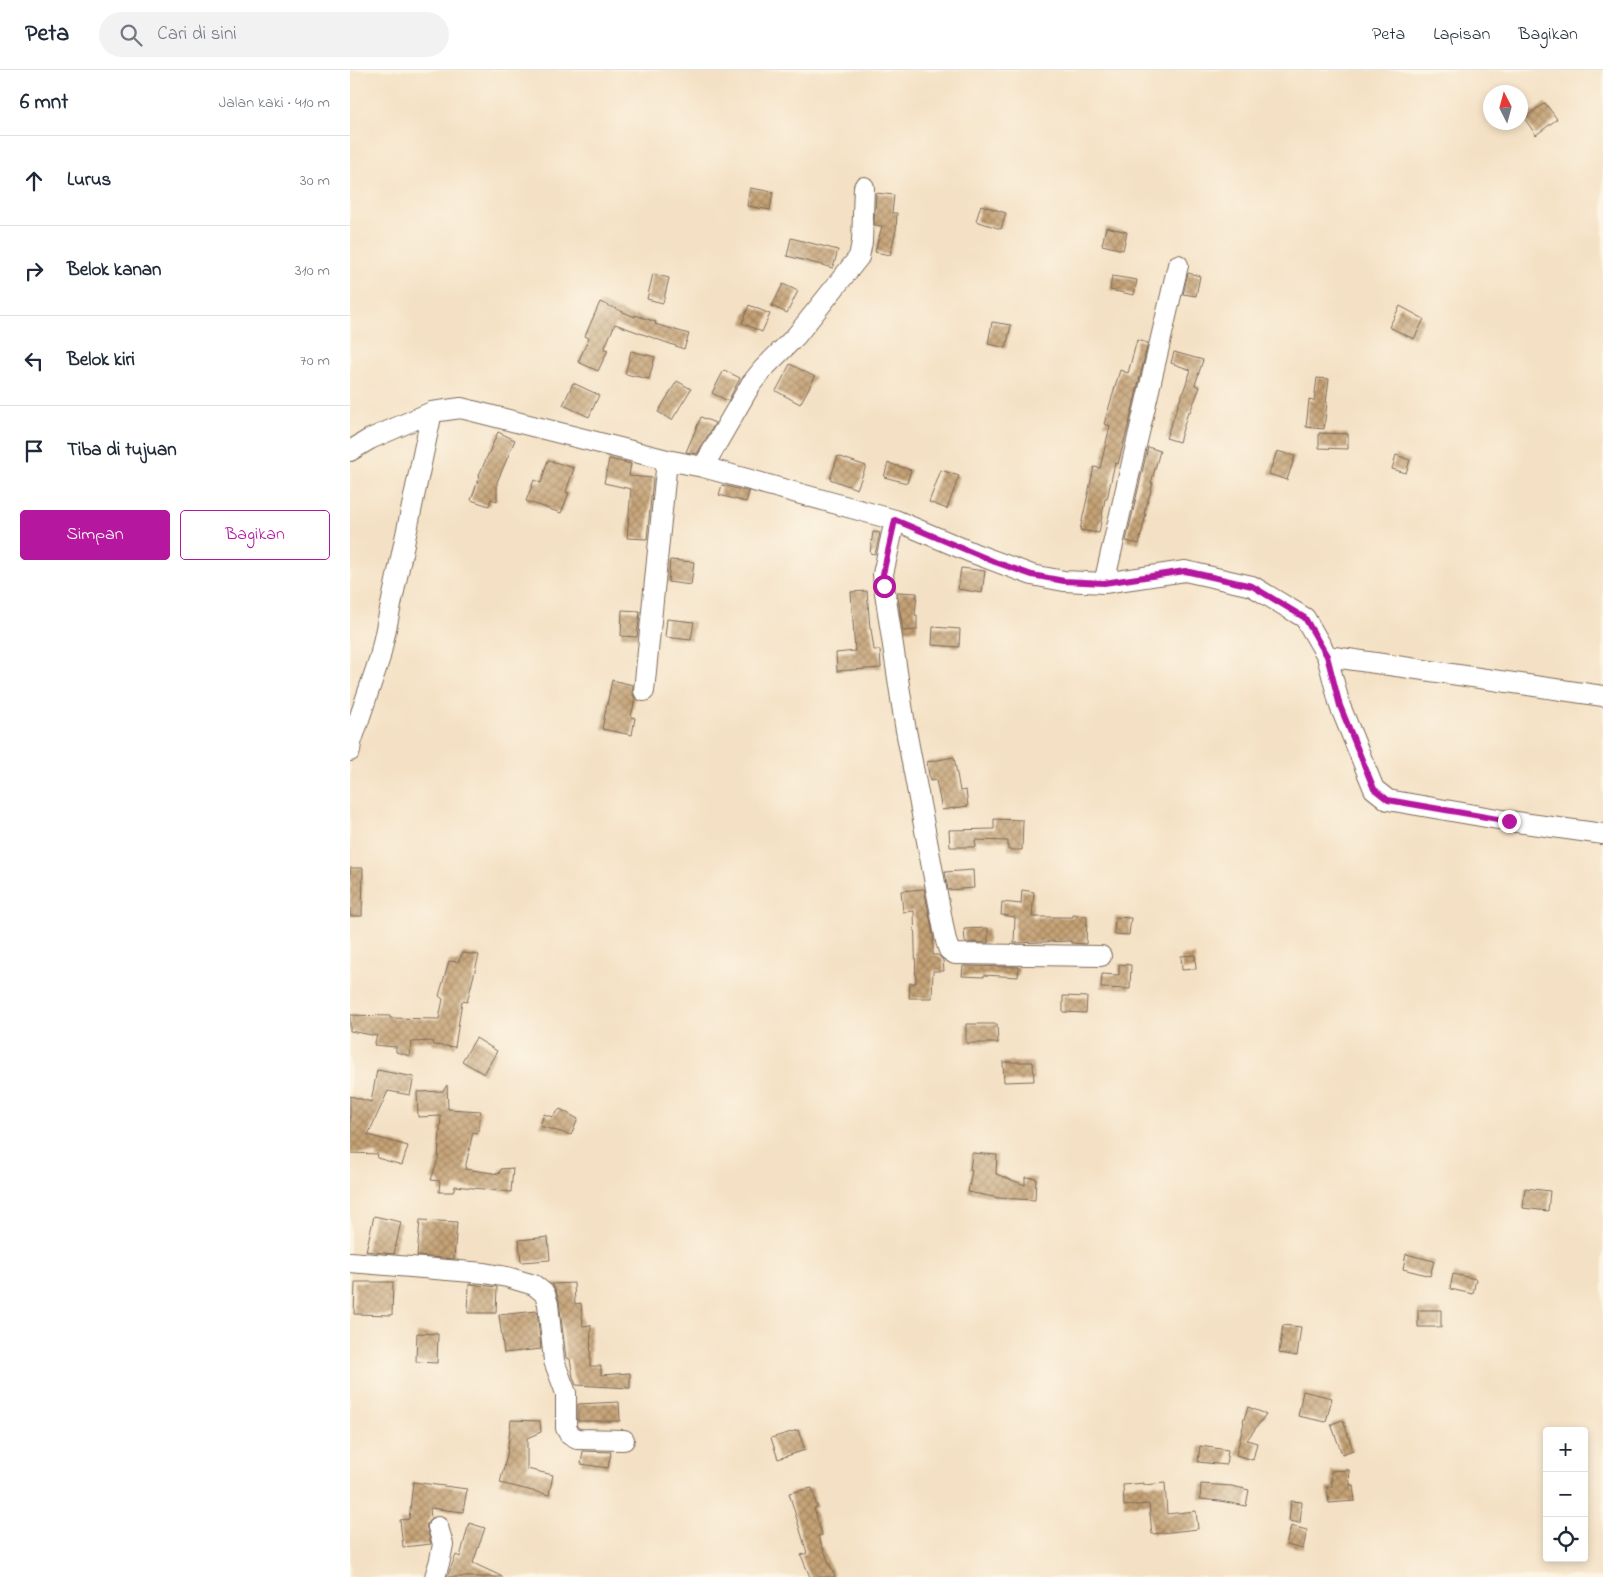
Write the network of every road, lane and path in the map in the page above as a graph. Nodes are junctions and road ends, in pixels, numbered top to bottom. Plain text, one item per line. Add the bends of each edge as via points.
1 (864, 187) dead end
2 (1178, 265) dead end
3 (432, 412) junction
4 (350, 451) edge
5 (666, 460) junction
6 (703, 467) junction
7 (895, 520) junction
8 (1104, 583) junction
9 (1327, 656) junction
10 (644, 691) dead end
11 (1603, 696) edge
12 (350, 751) edge
13 (1603, 834) edge
14 (1101, 956) dead end
15 (350, 1262) edge
16 (624, 1440) dead end
17 (438, 1527) dead end
18 (435, 1577) edge

1 - 6 street via 862,242 858,257 796,336 751,384
2 - 8 street
3 - 4 street
3 - 5 street via 461,408
3 - 12 street via 380,657
5 - 6 street
5 - 10 street
6 - 7 street
7 - 8 street via 1032,575
7 - 14 street via 883,574 884,586 905,724 949,950 955,954
8 - 9 street via 1185,571 1252,586 1305,618
9 - 11 street
9 - 13 street via 1340,706 1374,789 1388,800
15 - 16 street via 484,1273 534,1285 545,1294 548,1304 554,1361 566,1393 566,1428 570,1435 577,1439
17 - 18 street via 442,1544

